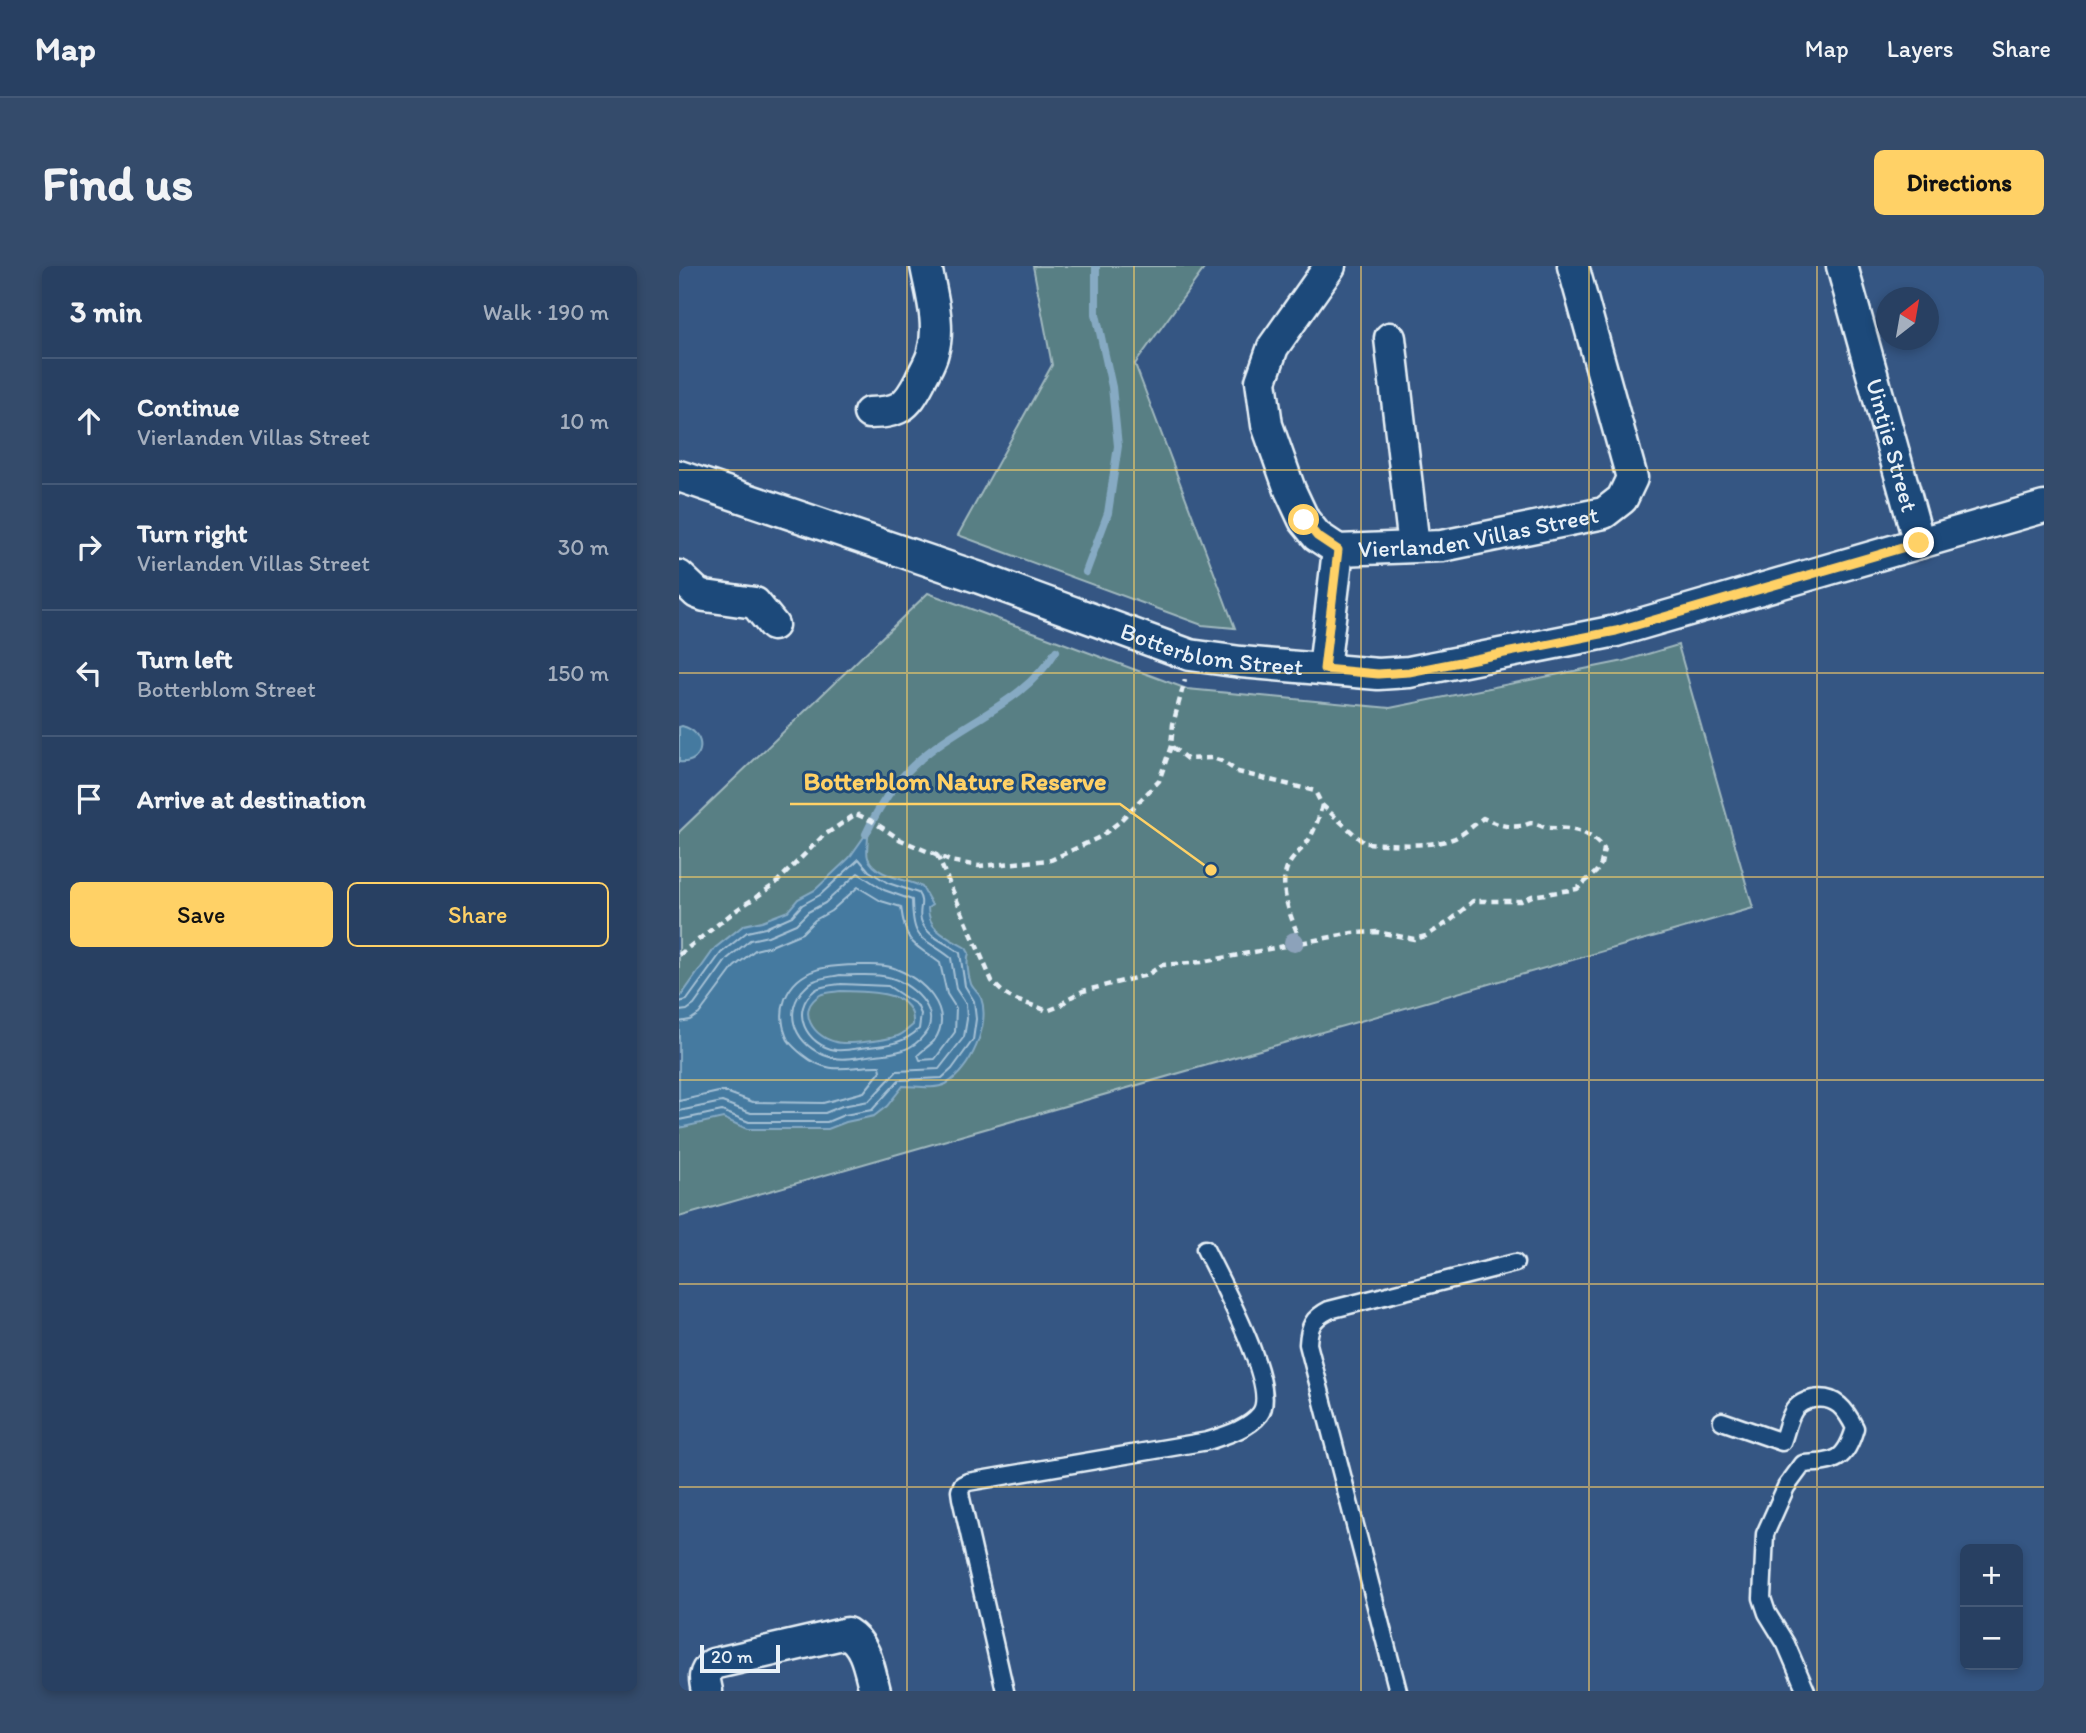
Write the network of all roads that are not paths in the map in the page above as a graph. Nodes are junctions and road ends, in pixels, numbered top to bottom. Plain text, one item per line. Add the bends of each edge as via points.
1 (926, 266) edge
2 (1330, 266) edge
3 (1573, 266) edge
4 (1842, 266) edge
5 (1390, 338) dead end
6 (869, 413) dead end
7 (679, 475) edge
8 (2044, 507) edge
9 (1919, 543) junction
10 (1414, 547) junction
11 (1338, 550) junction
12 (679, 576) edge
13 (773, 625) dead end
14 (1324, 669) junction
15 (1205, 1249) dead end
16 (1515, 1263) dead end
17 (1722, 1421) dead end
18 (1782, 1442) junction
19 (1803, 1464) junction
20 (707, 1691) edge
21 (875, 1691) edge
22 (1005, 1691) edge
23 (1398, 1691) edge
24 (1806, 1691) edge

1 - 6 street via 935,317 933,354 910,401 898,409
2 - 11 street, Vierlanden Villas Street via 1273,347 1261,393 1267,425 1304,520
3 - 10 street, Vierlanden Villas Street via 1632,478 1629,488 1615,507 1604,513 1442,546
4 - 9 street, Uintjie Street
5 - 10 street
7 - 14 street, Botterblom Street via 1190,655
8 - 9 street, Botterblom Street
9 - 14 street, Botterblom Street via 1616,631 1409,672
10 - 11 street, Vierlanden Villas Street
11 - 14 street, Vierlanden Villas Street
12 - 13 street via 705,596 755,603
15 - 22 lane via 1259,1365 1266,1392 1261,1413 1250,1423 1208,1441 962,1485 961,1499
16 - 23 lane via 1329,1310 1316,1317 1308,1329 1308,1344
17 - 18 lane
18 - 19 lane
18 - 19 lane via 1795,1408 1807,1400 1835,1400 1848,1413 1855,1429 1849,1447 1832,1462
19 - 24 lane via 1786,1487 1765,1534 1762,1598
20 - 21 street via 704,1678 713,1664 847,1633 863,1647

